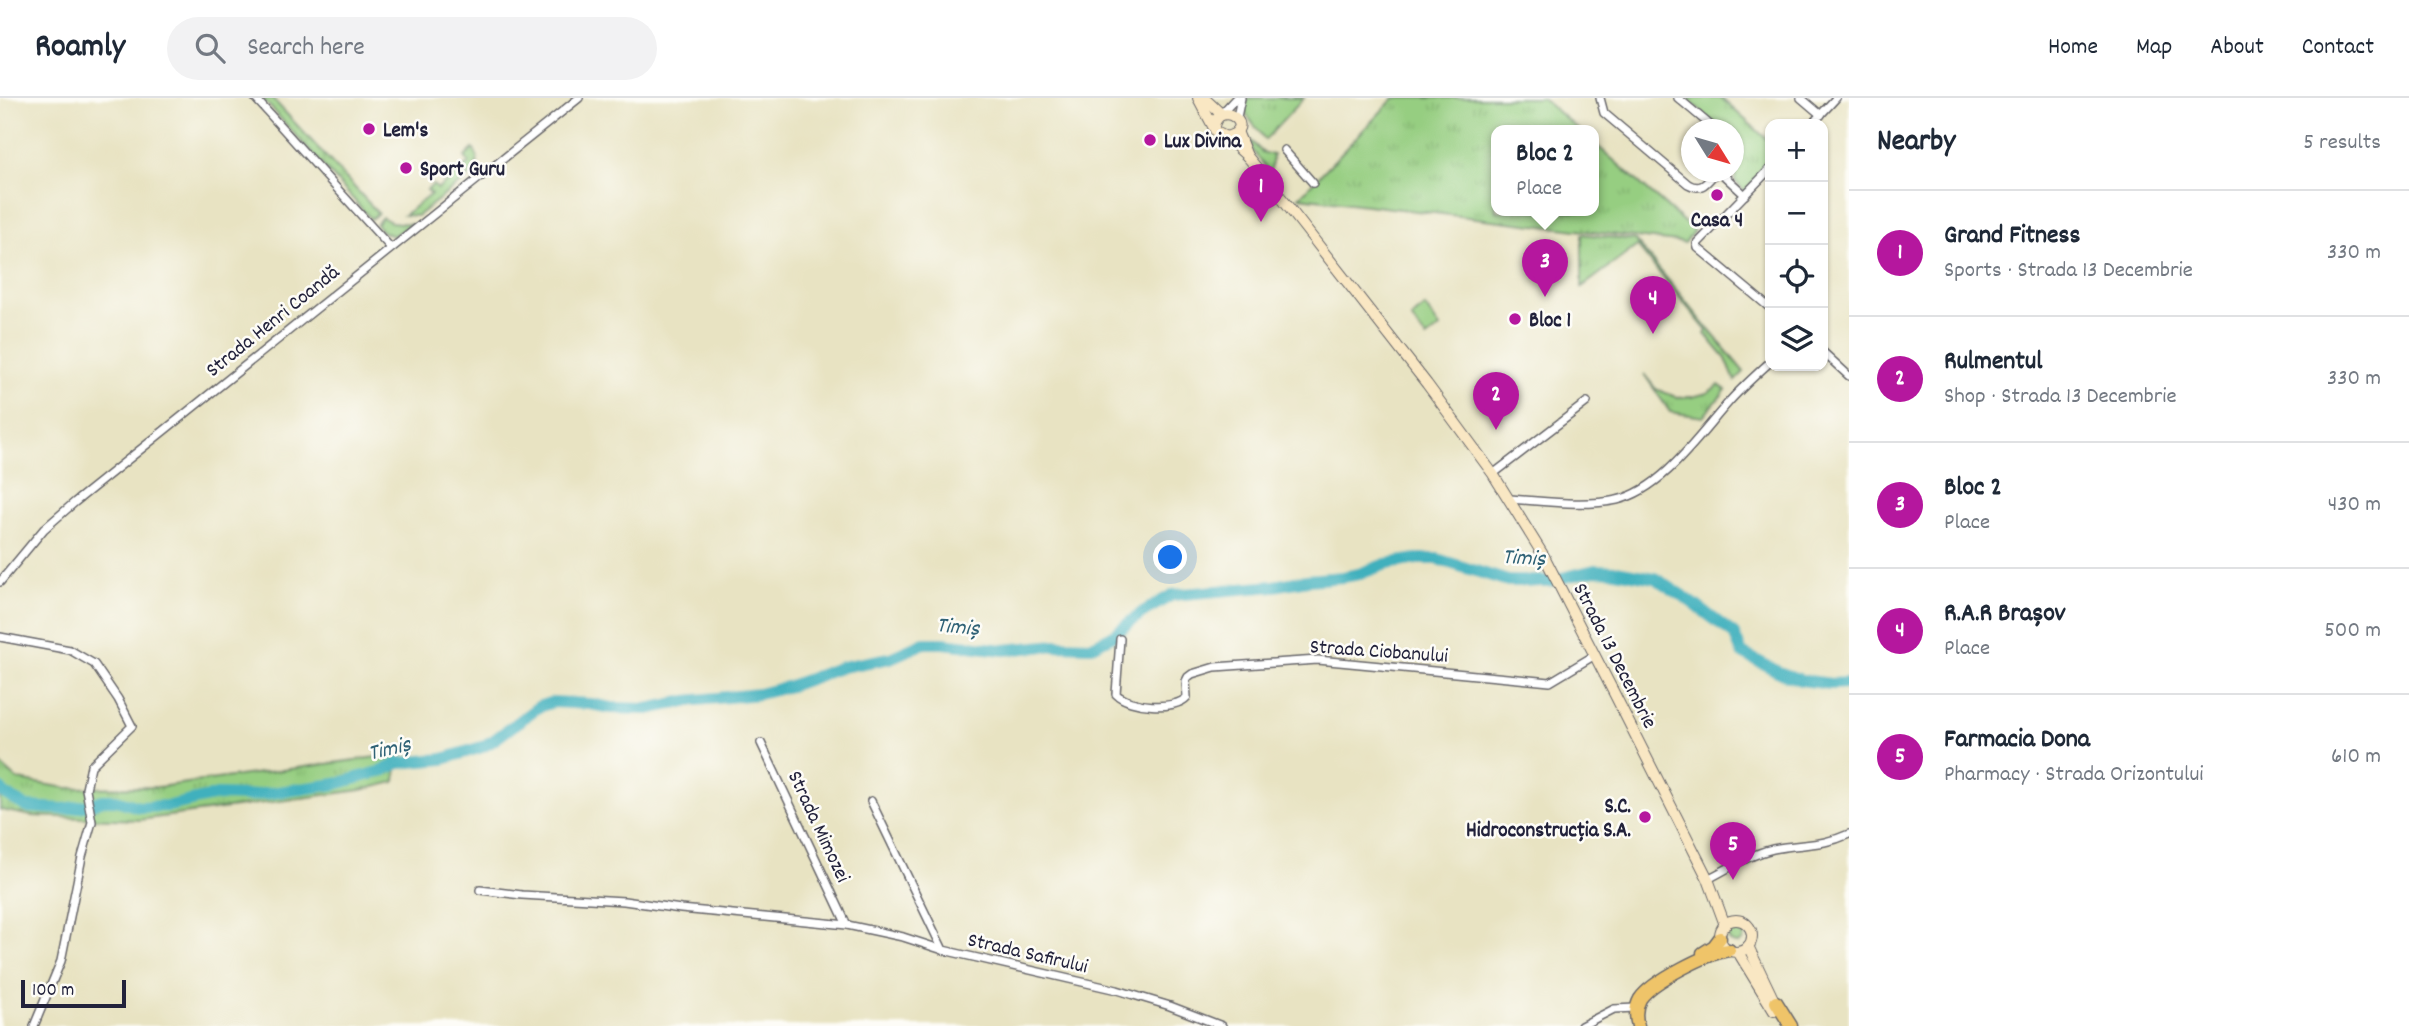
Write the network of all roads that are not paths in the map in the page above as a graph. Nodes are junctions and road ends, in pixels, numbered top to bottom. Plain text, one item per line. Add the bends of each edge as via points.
1 (255, 98) edge
2 (579, 98) edge
3 (1198, 98) edge
4 (1204, 98) edge
5 (1238, 98) edge
6 (1600, 98) edge
7 (1678, 98) edge
8 (1801, 98) edge
9 (1836, 98) edge
10 (1222, 113) junction
11 (1821, 115) junction
12 (1237, 117) junction
13 (1703, 119) edge
14 (1817, 119) edge
15 (1213, 126) junction
16 (1237, 131) junction
17 (1226, 137) junction
18 (1284, 149) dead end
19 (1247, 156) junction
20 (1765, 174) edge
21 (1681, 178) edge
22 (1686, 182) edge
23 (1707, 182) edge
24 (1730, 182) edge
25 (1313, 183) dead end
26 (1745, 195) junction
27 (390, 247) junction
28 (1765, 304) edge
29 (1828, 357) edge
30 (1765, 367) edge
31 (1849, 376) edge
32 (1587, 402) dead end
33 (1493, 474) junction
34 (1509, 499) junction
35 (0, 582) edge
36 (0, 637) edge
37 (1120, 639) dead end
38 (1595, 655) junction
39 (761, 743) dead end
40 (871, 801) dead end
41 (1849, 834) edge
42 (1708, 879) junction
43 (480, 890) dead end
44 (1736, 920) junction
45 (847, 925) junction
46 (1723, 931) junction
47 (1748, 946) junction
48 (943, 950) junction
49 (1733, 951) junction
50 (1668, 977) junction
51 (1776, 1002) joint
52 (1636, 1008) junction
53 (1785, 1024) edge
54 (34, 1026) edge
55 (1222, 1026) edge
56 (1581, 1026) edge
57 (1637, 1026) edge

1 - 27 street
2 - 27 street, Strada Henri Coandă
3 - 15 main road, Strada 13 Decembrie
4 - 10 main road
5 - 10 street
5 - 12 street
6 - 21 street via 1604,113
7 - 13 street
8 - 11 street
9 - 11 street
10 - 12 main road
10 - 15 main road
11 - 14 street
12 - 16 main road, Strada 13 Decembrie
15 - 17 main road, Strada 13 Decembrie
16 - 17 main road
16 - 19 main road, Strada 13 Decembrie
17 - 19 main road, Strada 13 Decembrie
18 - 25 street
19 - 33 main road, Strada 13 Decembrie
20 - 26 street
22 - 23 street via 1695,188
24 - 26 street
26 - 28 street via 1697,244
27 - 35 street, Strada Henri Coandă via 75,502 44,529
29 - 31 street
30 - 34 street via 1664,474 1635,494 1595,502
32 - 33 street
33 - 34 main road, Strada 13 Decembrie
34 - 38 main road, Strada 13 Decembrie
36 - 54 street via 69,650 94,664 132,726 91,766 86,789 92,822 61,961
37 - 38 street, Strada Ciobanului via 1116,694 1129,703 1154,706 1182,702 1192,674 1215,667 1318,660 1549,682
38 - 42 main road, Strada 13 Decembrie
39 - 45 street, Strada Mimozei
40 - 48 street, Strada Safirului
41 - 42 street via 1818,845 1763,851
42 - 44 main road, Strada 13 Decembrie
42 - 46 main road, Strada 13 Decembrie
43 - 45 street
44 - 46 main road
44 - 47 main road via 1751,929
45 - 48 street
46 - 49 main road
46 - 50 highway via 1714,946
47 - 49 main road
47 - 51 main road
48 - 55 street, Strada Safirului via 1117,990
49 - 50 highway via 1719,951
49 - 53 main road
50 - 52 highway via 1647,991
51 - 53 highway
52 - 56 street via 1614,1009
52 - 57 highway

